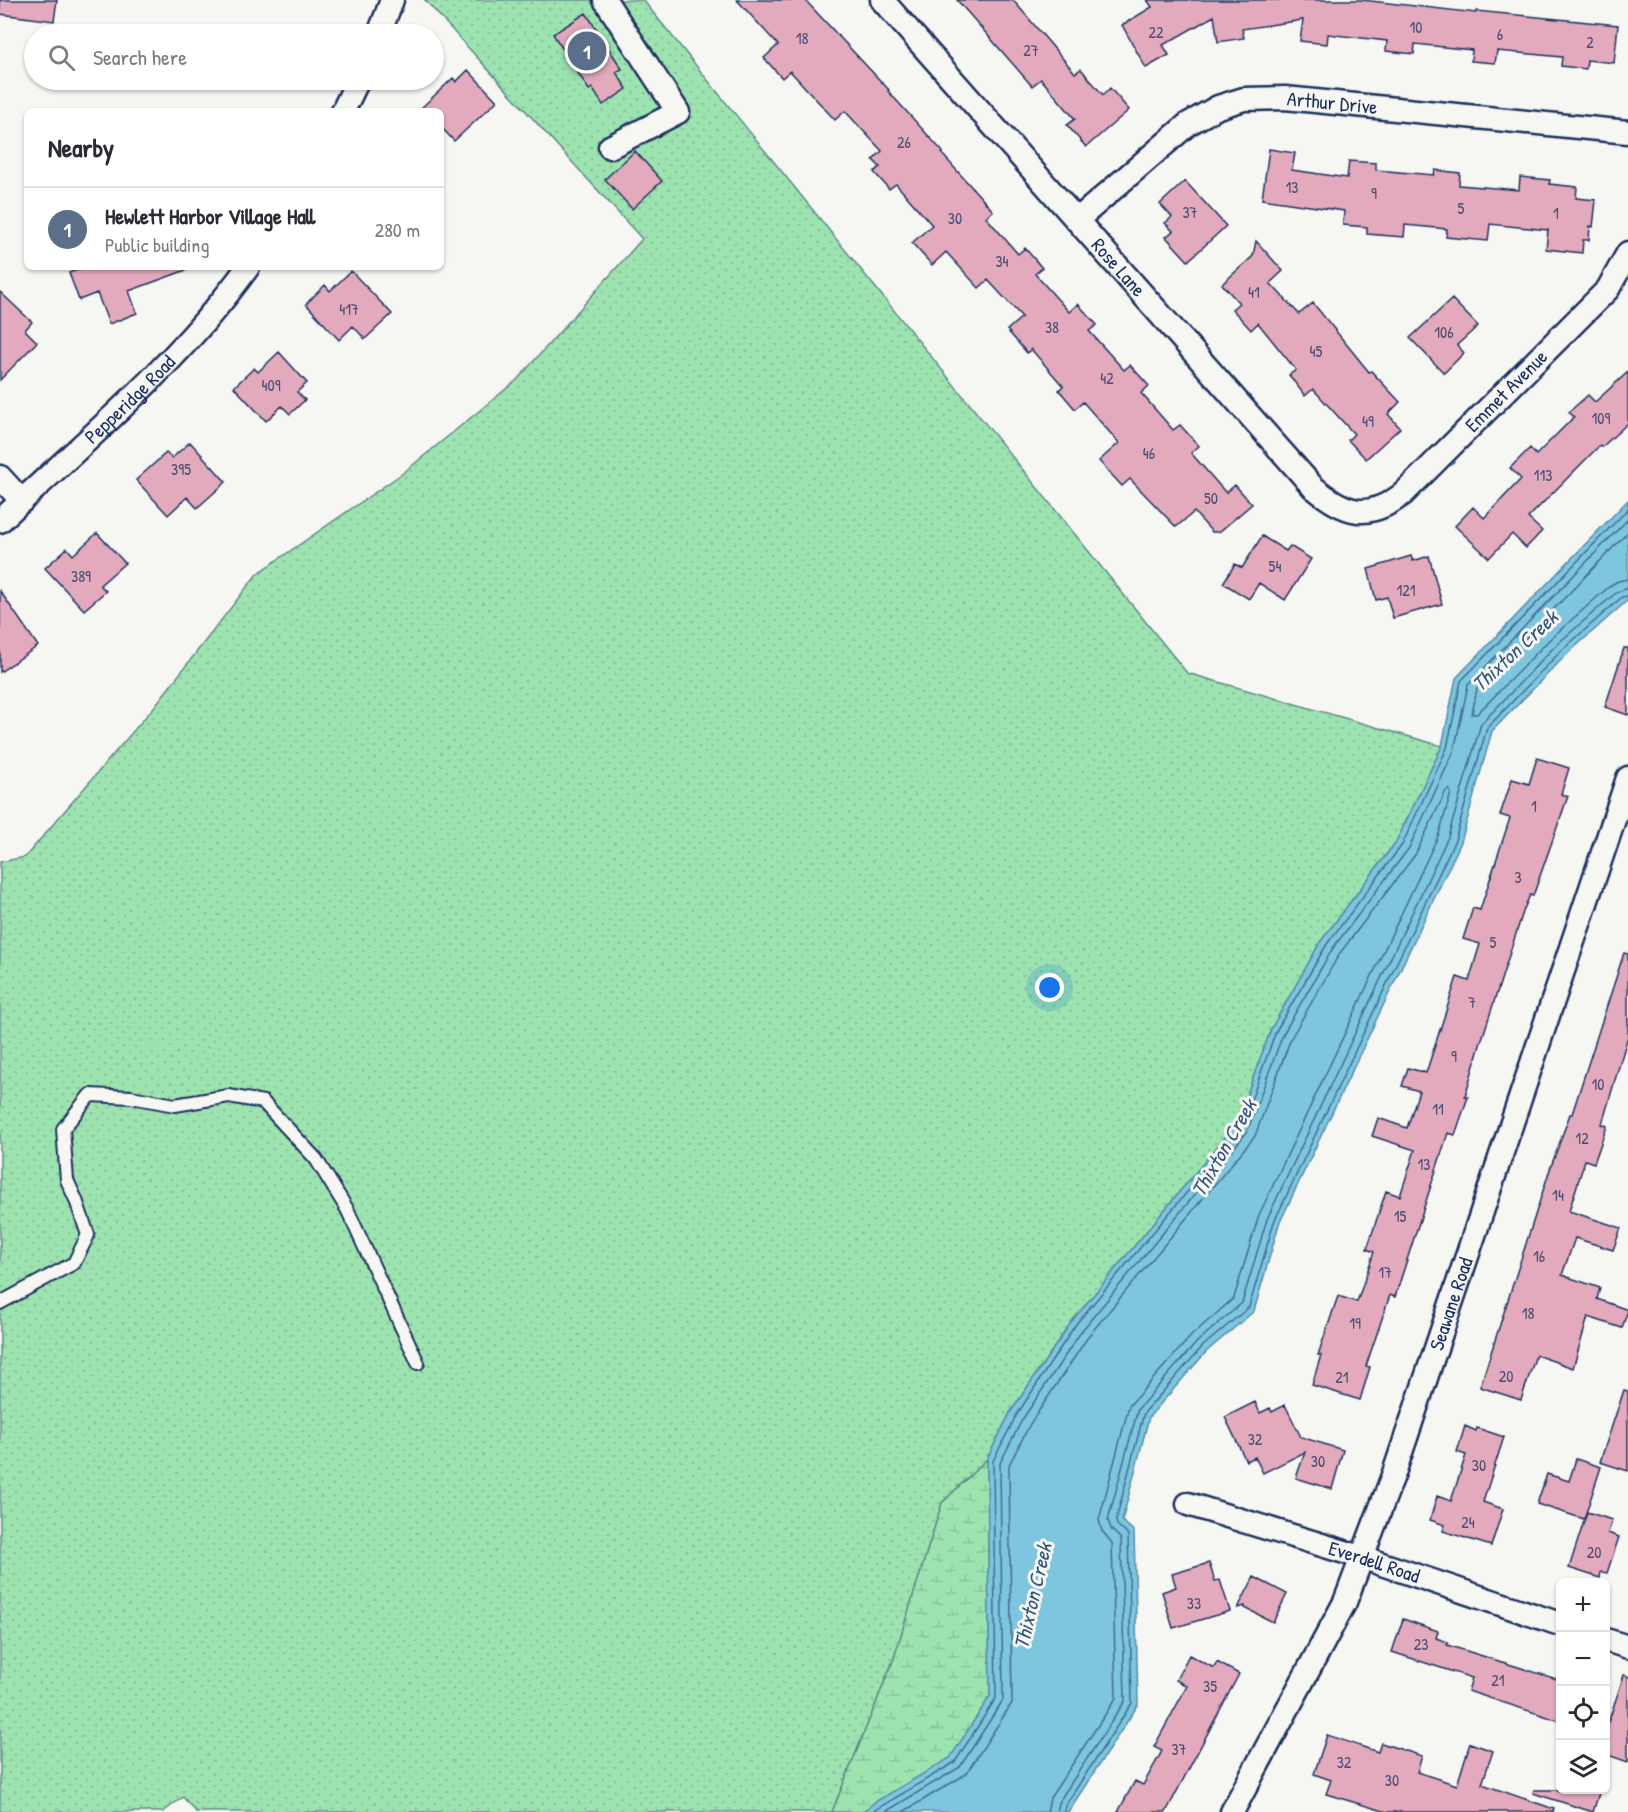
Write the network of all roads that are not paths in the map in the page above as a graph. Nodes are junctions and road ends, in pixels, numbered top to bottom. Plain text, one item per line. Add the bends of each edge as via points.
1 (392, 0) edge
2 (605, 0) edge
3 (882, 0) edge
4 (383, 24) edge
5 (353, 90) edge
6 (344, 108) edge
7 (1628, 132) edge
8 (610, 147) dead end
9 (1077, 220) junction
10 (1628, 253) edge
11 (246, 270) edge
12 (0, 477) edge
13 (22, 501) junction
14 (1369, 512) joint
15 (0, 521) edge
16 (1628, 778) edge
17 (0, 1303) edge
18 (418, 1363) dead end
19 (1188, 1504) dead end
20 (1361, 1557) junction
21 (1556, 1623) edge
22 (1610, 1642) edge
23 (1628, 1647) edge
24 (1232, 1812) edge

1 - 4 street
2 - 8 street via 678,112
3 - 9 street, Rose Lane
5 - 6 street
7 - 9 street, Arthur Drive via 1285,98 1244,99 1218,107 1188,124
9 - 14 street, Rose Lane via 1313,487 1349,511
10 - 14 street, Emmet Avenue via 1608,289 1403,494
11 - 13 street, Pepperidge Road via 224,301 160,372
12 - 13 street
13 - 15 street, Pepperidge Road
16 - 20 street, Seawane Road via 1394,1473
17 - 18 lane via 74,1263 88,1235 67,1180 63,1129 90,1095 175,1105 229,1096 263,1102 316,1159 347,1209
19 - 20 street, Everdell Road
20 - 21 street, Everdell Road
20 - 24 street, Seawane Road via 1345,1602
22 - 23 street

